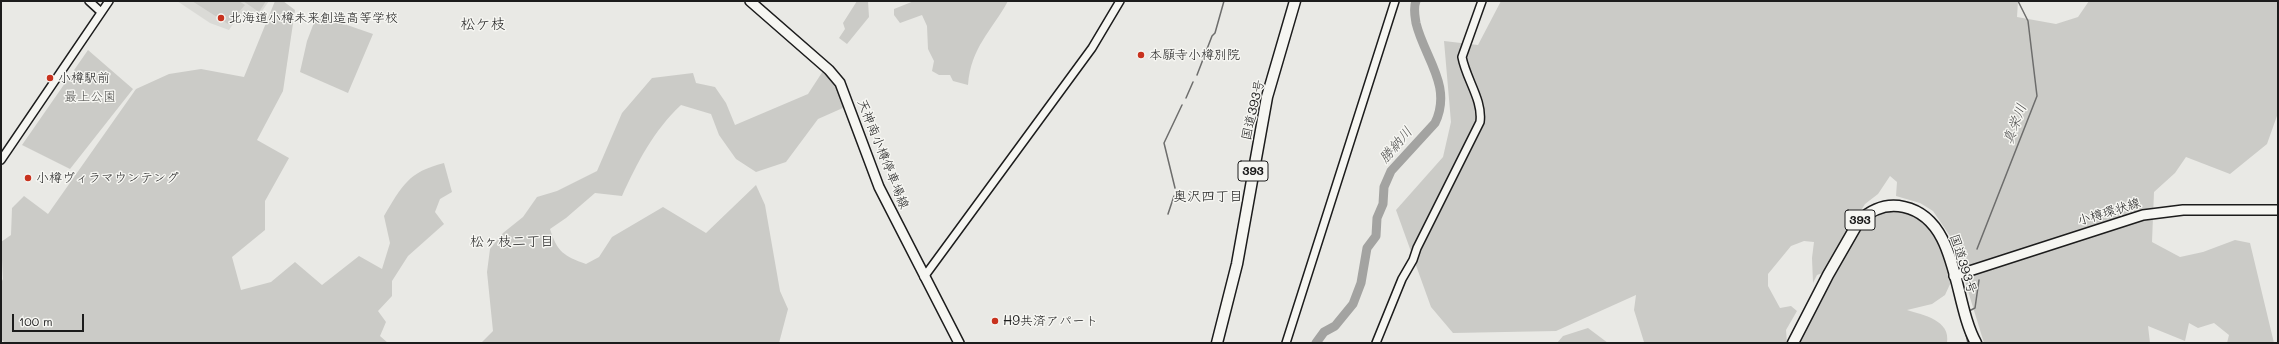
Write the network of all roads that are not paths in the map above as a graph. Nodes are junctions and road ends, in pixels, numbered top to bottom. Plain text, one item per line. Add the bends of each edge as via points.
1 (89, 1) edge
2 (109, 1) edge
3 (750, 1) edge
4 (1120, 1) edge
5 (1295, 1) edge
6 (1395, 1) edge
7 (1482, 1) edge
8 (101, 12) junction
9 (1, 160) edge
10 (2278, 210) edge
11 (1954, 276) junction
12 (924, 277) junction
13 (959, 343) edge
14 (1217, 343) edge
15 (1286, 343) edge
16 (1376, 343) edge
17 (1793, 343) edge
18 (1976, 343) edge

1 - 8 street
2 - 8 street
3 - 12 main road, 天神南小樽停車場線 via 840,83 880,187
4 - 12 street via 1092,48
5 - 14 highway, 国道393号 / 393 via 1268,96 1237,264
6 - 15 street
7 - 16 street via 1462,57 1480,107 1480,122 1402,279
8 - 9 street
10 - 11 main road, 小樽環状線 via 2183,210 2143,215
11 - 17 highway, 国道393号 / 393 via 1942,236 1930,221 1909,208 1897,205 1881,207 1866,215 1853,230
11 - 18 highway, 国道393号 / 393
12 - 13 main road, 天神南小樽停車場線

